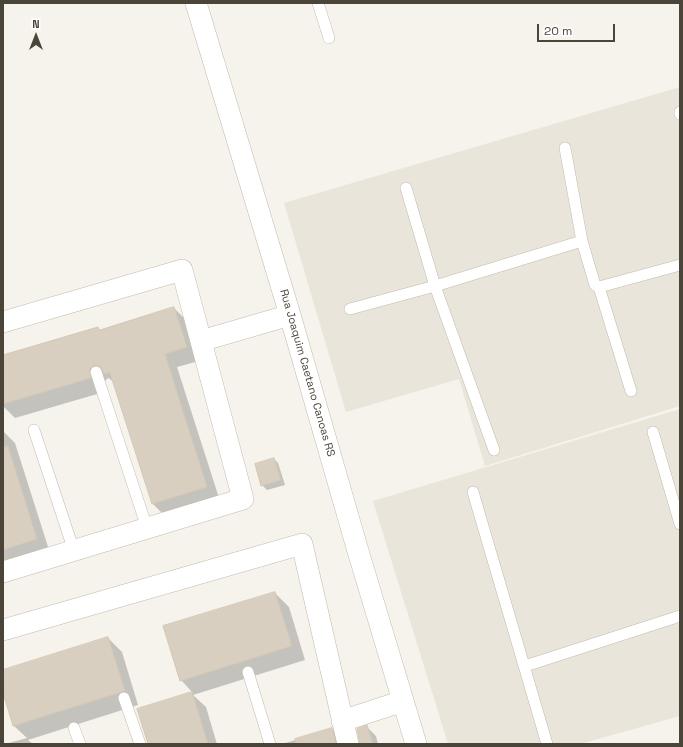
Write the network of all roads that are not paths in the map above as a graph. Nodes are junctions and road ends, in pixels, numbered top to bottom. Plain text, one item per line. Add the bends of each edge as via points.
1 (196, 3) edge
2 (318, 3) edge
3 (329, 38) dead end
4 (565, 148) dead end
5 (406, 188) dead end
6 (582, 241) junction
7 (680, 265) edge
8 (435, 286) junction
9 (599, 287) junction
10 (350, 309) dead end
11 (290, 315) junction
12 (3, 322) edge
13 (201, 341) junction
14 (96, 372) dead end
15 (631, 391) dead end
16 (34, 430) dead end
17 (652, 432) dead end
18 (494, 450) dead end
19 (473, 492) dead end
20 (680, 524) edge
21 (147, 528) junction
22 (74, 551) junction
23 (3, 572) edge
24 (680, 616) edge
25 (3, 630) edge
26 (524, 666) junction
27 (248, 672) dead end
28 (124, 698) dead end
29 (403, 700) junction
30 (342, 721) junction
31 (74, 728) dead end
32 (80, 744) edge
33 (140, 744) edge
34 (270, 744) edge
35 (348, 744) edge
36 (416, 744) edge
37 (547, 744) edge

1 - 11 street, Rua Joaquim Caetano Canoas RS
2 - 3 lane
4 - 6 lane
5 - 8 lane
6 - 8 lane
6 - 9 lane via 595,285
7 - 9 lane
8 - 10 lane
8 - 18 lane
9 - 15 lane
11 - 13 street
11 - 29 street, Rua Joaquim Caetano Canoas RS
12 - 13 street via 182,270
13 - 21 street via 243,499
14 - 21 lane
16 - 22 lane
17 - 20 lane
19 - 26 lane
21 - 22 street
22 - 23 street
24 - 26 lane
25 - 30 street via 302,544
26 - 37 lane
27 - 34 lane
28 - 33 lane
29 - 30 street
29 - 36 street, Rua Joaquim Caetano Canoas RS
30 - 35 street
31 - 32 lane

